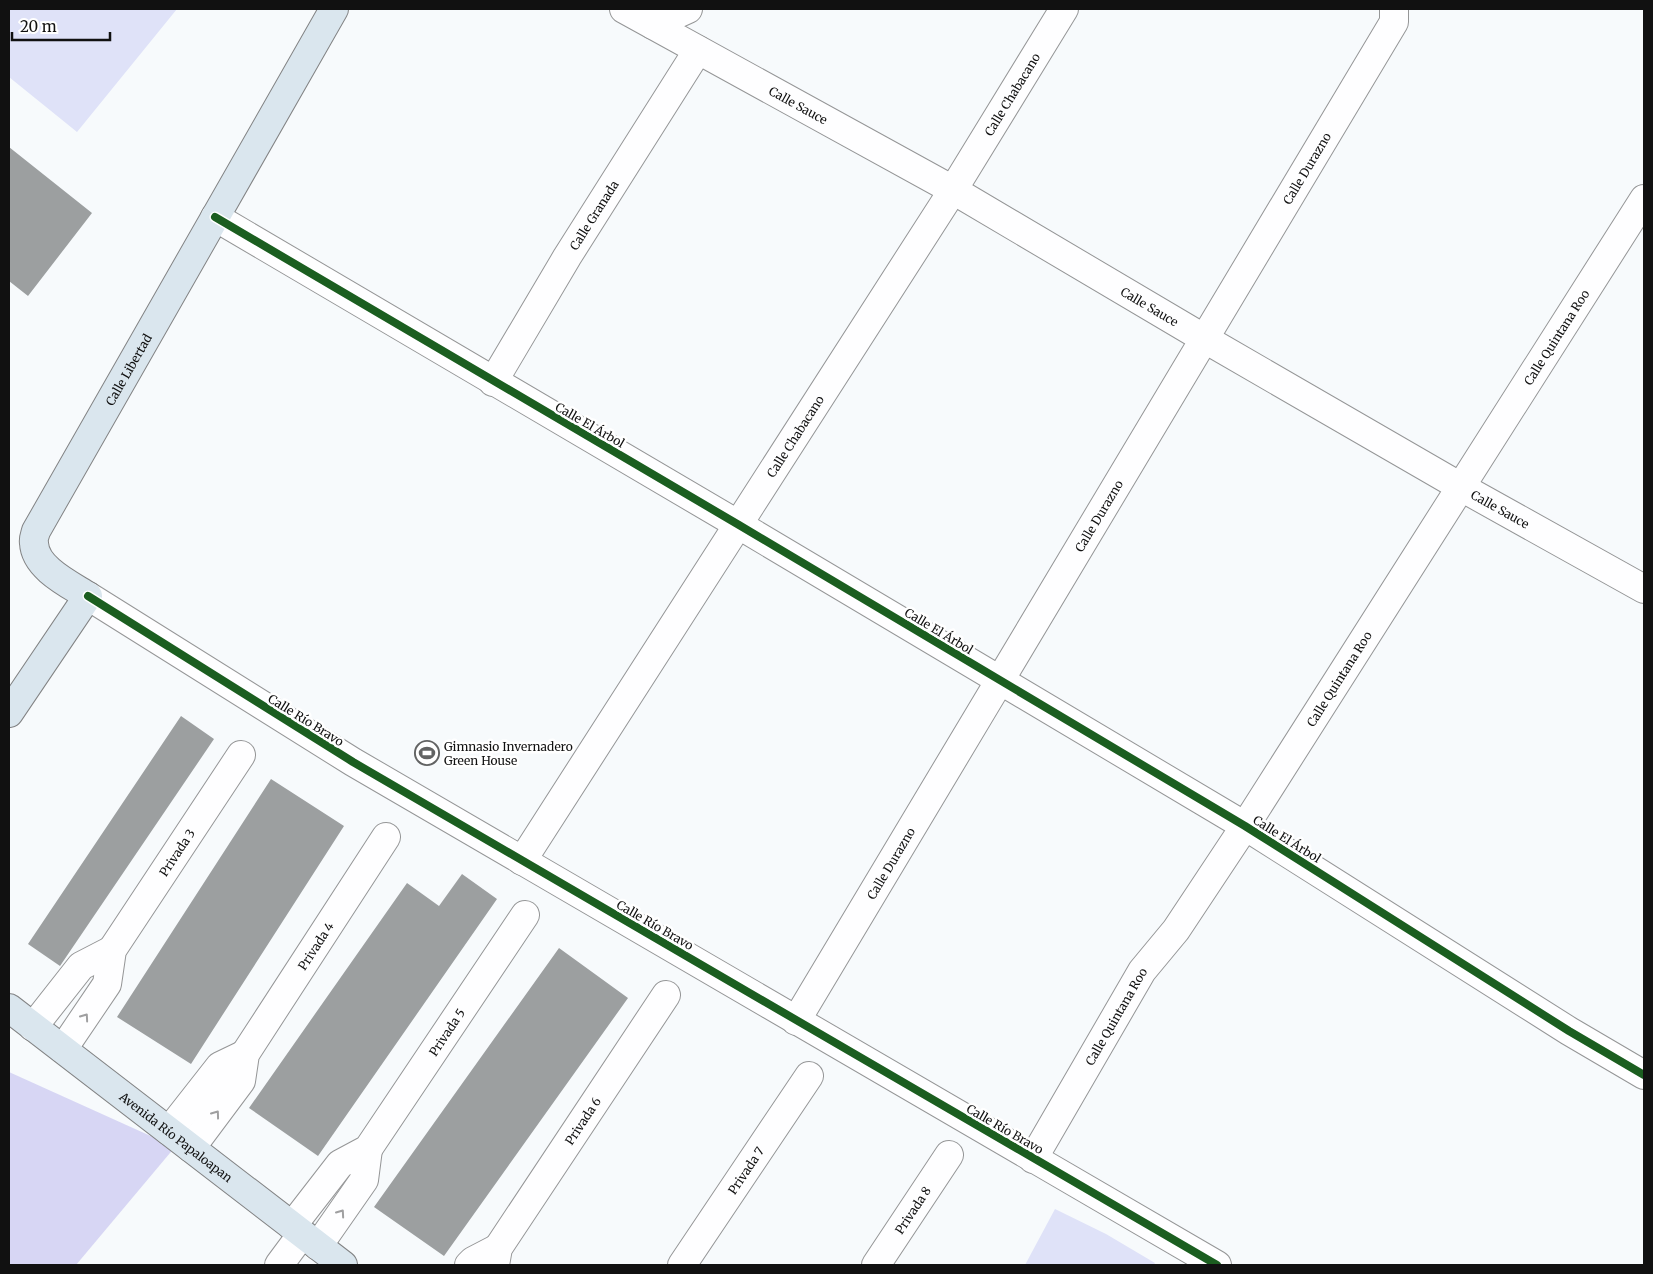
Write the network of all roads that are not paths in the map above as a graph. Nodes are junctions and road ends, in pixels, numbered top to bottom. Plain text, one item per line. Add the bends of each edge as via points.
1 (334, 9) edge
2 (624, 9) edge
3 (688, 9) edge
4 (1064, 9) edge
5 (1394, 9) edge
6 (653, 25) junction
7 (698, 50) junction
8 (953, 190) junction
9 (1644, 199) edge
10 (214, 217) junction
11 (1205, 339) junction
12 (493, 382) junction
13 (1461, 487) junction
14 (739, 525) junction
15 (1644, 589) edge
16 (88, 596) junction
17 (1000, 680) junction
18 (9, 713) edge
19 (242, 754) dead end
20 (1246, 826) junction
21 (386, 837) dead end
22 (522, 860) junction
23 (525, 915) dead end
24 (112, 950) junction
25 (666, 995) dead end
26 (9, 1008) edge
27 (796, 1021) junction
28 (33, 1027) junction
29 (63, 1050) junction
30 (245, 1054) junction
31 (1644, 1075) edge
32 (809, 1076) dead end
33 (169, 1131) junction
34 (191, 1148) junction
35 (949, 1155) dead end
36 (1033, 1159) junction
37 (304, 1236) junction
38 (497, 1256) edge
39 (279, 1265) edge
40 (343, 1265) edge
41 (469, 1265) edge
42 (682, 1265) edge
43 (876, 1265) edge
44 (1217, 1265) edge

1 - 10 main road, Calle Libertad
2 - 6 street, Calle Sauce
3 - 6 street
4 - 8 street, Calle Chabacano
5 - 11 street, Calle Durazno via 1394,22
6 - 7 street, Calle Sauce
7 - 8 street, Calle Sauce
7 - 12 street, Calle Granada via 567,257
8 - 11 street, Calle Sauce
8 - 14 street, Calle Chabacano
9 - 13 street, Calle Quintana Roo
10 - 12 street, Calle El Árbol
10 - 16 main road, Calle Libertad via 36,531 36,552 46,568
11 - 13 street, Calle Sauce
11 - 17 street, Calle Durazno
12 - 14 street, Calle El Árbol
13 - 15 street, Calle Sauce
13 - 20 street, Calle Quintana Roo
14 - 17 street, Calle El Árbol
14 - 22 street, Calle Chabacano
16 - 18 main road
16 - 22 street, Calle Río Bravo via 345,757
17 - 20 street, Calle El Árbol
17 - 27 street, Calle Durazno
19 - 24 street, Privada 3
20 - 31 street, Calle El Árbol
20 - 36 street, Calle Quintana Roo via 1176,930 1142,971
21 - 30 street, Privada 4
22 - 27 street, Calle Río Bravo
23 - 37 street, Privada 5 via 368,1149 340,1164
24 - 28 street, Privada 3 via 81,966
29 -> 24 street, Privada 3 via 108,984
25 - 38 street, Privada 6
26 - 28 main road, Avenida Río Papaloapan
27 - 36 street, Calle Río Bravo
28 - 29 main road, Avenida Río Papaloapan
29 - 33 main road, Avenida Río Papaloapan
30 - 33 street via 220,1066
34 -> 30 street, Privada 4 via 241,1081
32 - 42 street, Privada 7
33 - 34 main road, Avenida Río Papaloapan
34 - 37 main road, Avenida Río Papaloapan
35 - 43 street, Privada 8
36 - 44 street, Calle Río Bravo
37 - 39 street, Privada 5
37 - 40 main road, Avenida Río Papaloapan
38 - 41 street, Privada 6 via 473,1261

